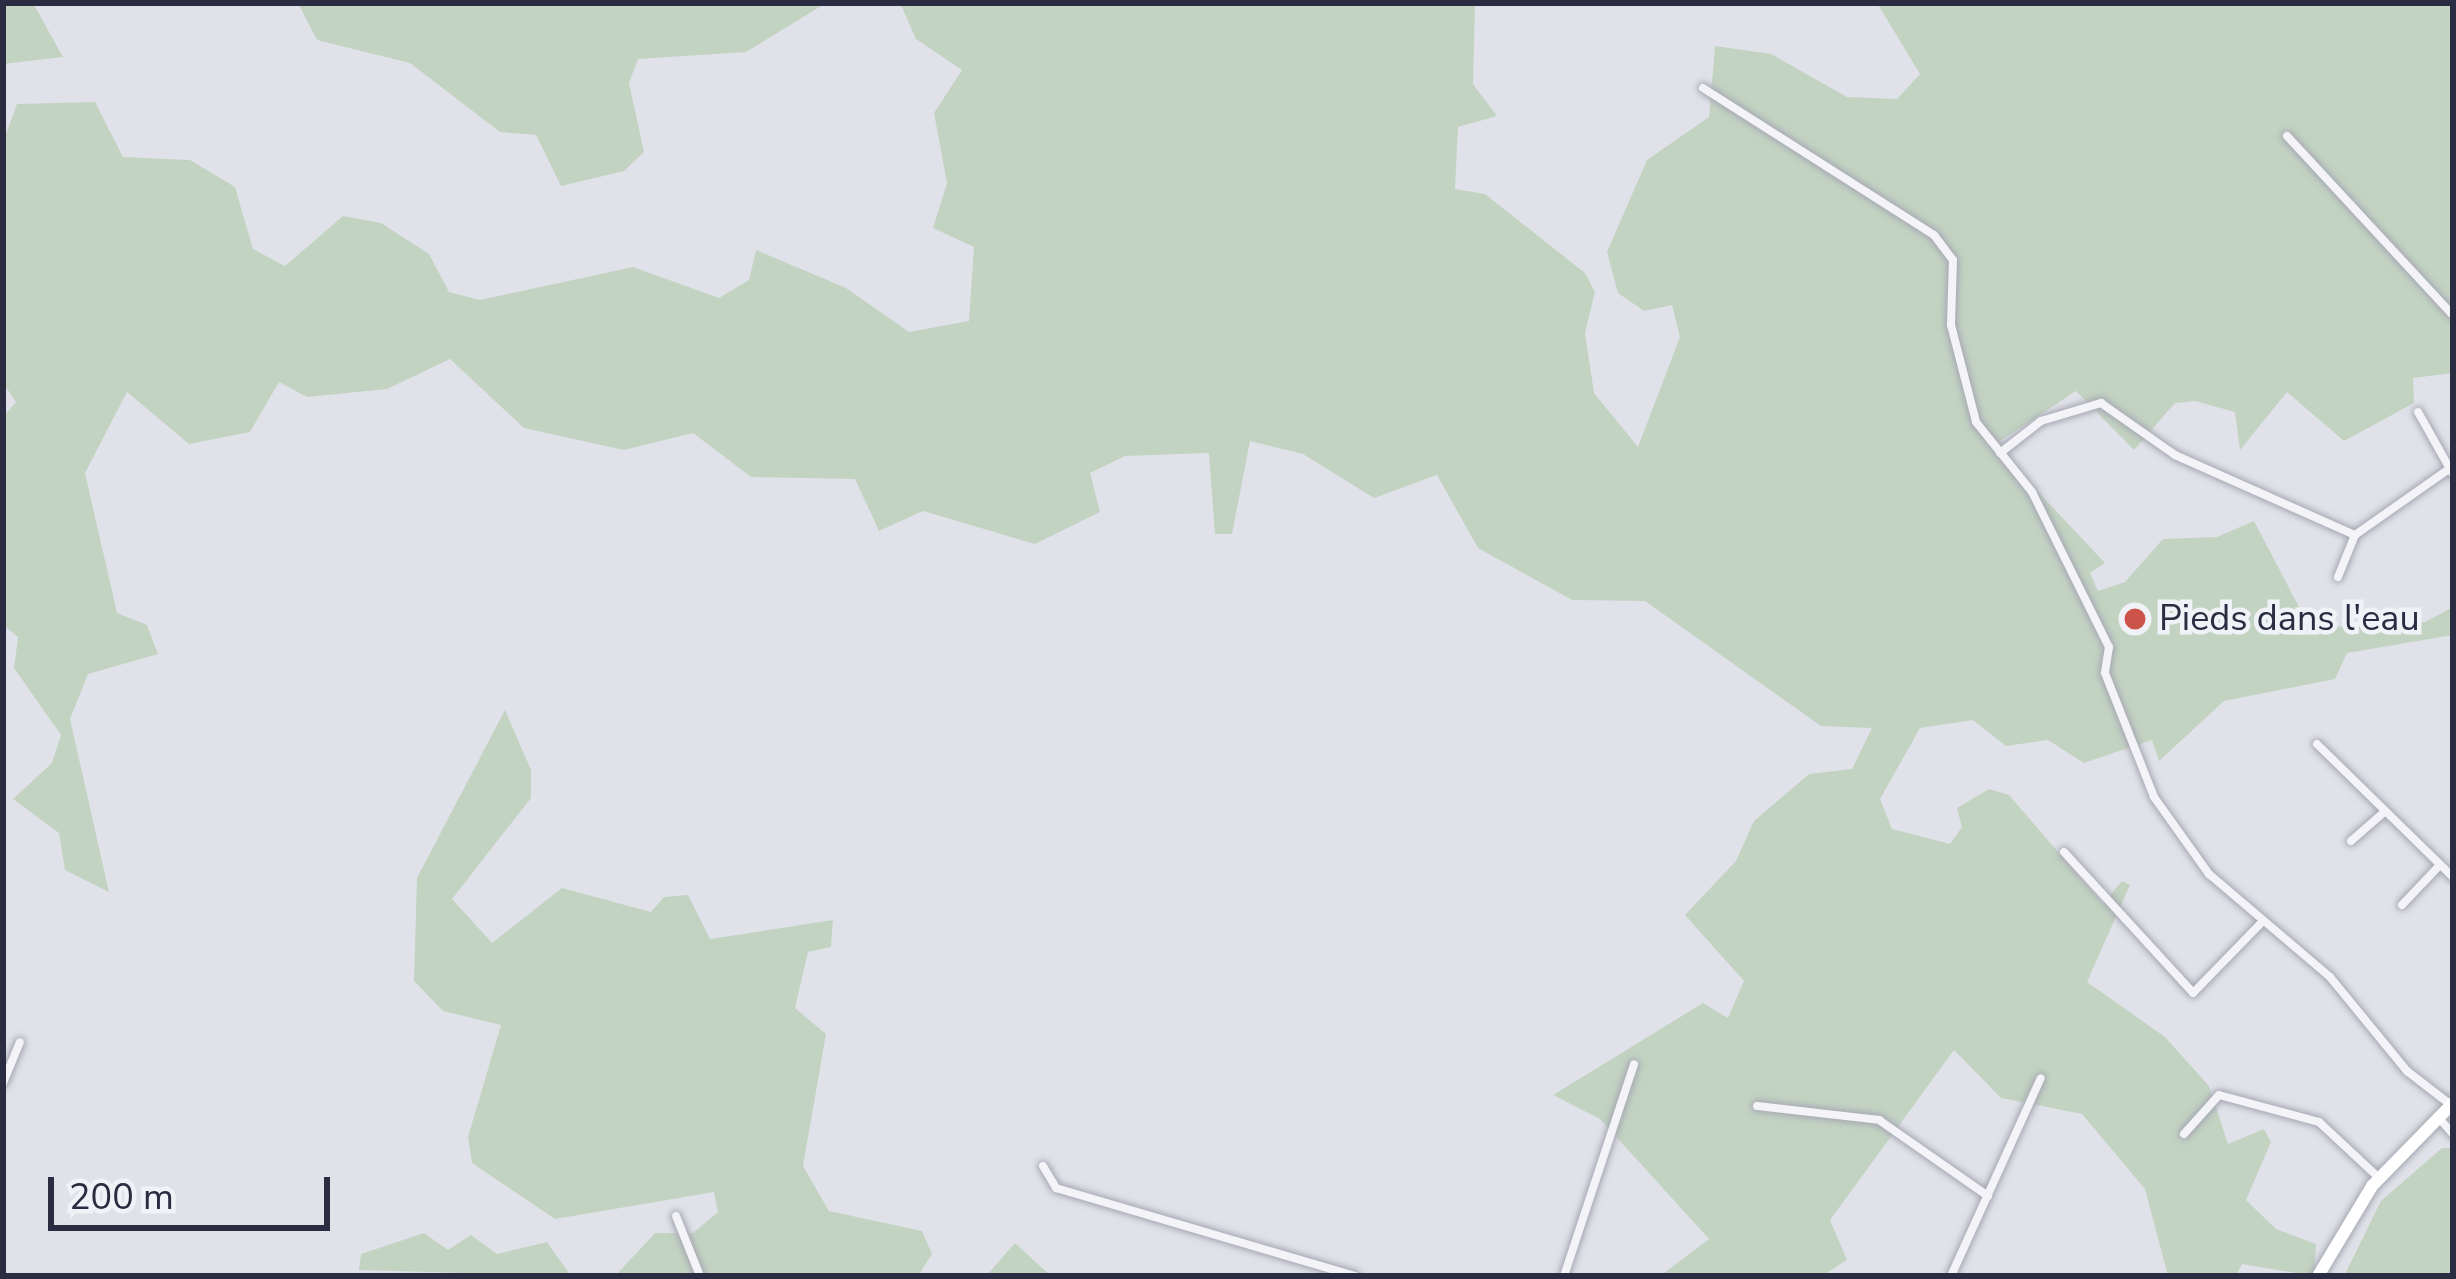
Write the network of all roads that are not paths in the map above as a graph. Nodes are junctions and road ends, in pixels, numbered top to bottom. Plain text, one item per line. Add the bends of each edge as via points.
1 (1703, 88) dead end
2 (2287, 136) dead end
3 (2453, 315) edge
4 (2418, 412) dead end
5 (2000, 453) junction
6 (2452, 469) edge
7 (2355, 535) junction
8 (2338, 577) dead end
9 (2317, 744) dead end
10 (2383, 813) junction
11 (2350, 841) dead end
12 (2064, 852) dead end
13 (2440, 865) junction
14 (2453, 877) edge
15 (2402, 905) dead end
16 (2261, 923) junction
17 (20, 1042) dead end
18 (1634, 1064) dead end
19 (2042, 1078) dead end
20 (3, 1083) edge
21 (2452, 1104) edge
22 (1757, 1106) dead end
23 (2439, 1118) junction
24 (2184, 1134) dead end
25 (2453, 1134) edge
26 (1043, 1166) dead end
27 (2380, 1178) junction
28 (1988, 1196) junction
29 (676, 1216) dead end
30 (700, 1276) edge
31 (1355, 1276) edge
32 (1564, 1276) edge
33 (1951, 1276) edge
34 (2318, 1276) edge

1 - 5 street via 1934,235 1953,260 1963,387
2 - 3 street
4 - 6 street
5 - 7 street via 2041,421 2101,403 2174,455
5 - 16 street via 2032,492 2109,646 2112,694 2154,797 2192,856
6 - 7 street
7 - 8 street
9 - 10 street
10 - 11 street
10 - 13 street
12 - 16 street via 2193,993
13 - 14 street
13 - 15 street
16 - 21 street via 2330,977 2407,1072
17 - 20 street
18 - 32 street
19 - 28 street
21 - 23 main road
22 - 28 street via 1880,1120
23 - 25 street
23 - 27 main road
24 - 27 street via 2219,1096 2319,1122
26 - 31 street via 1068,1192
27 - 34 main road
28 - 33 street
29 - 30 street

